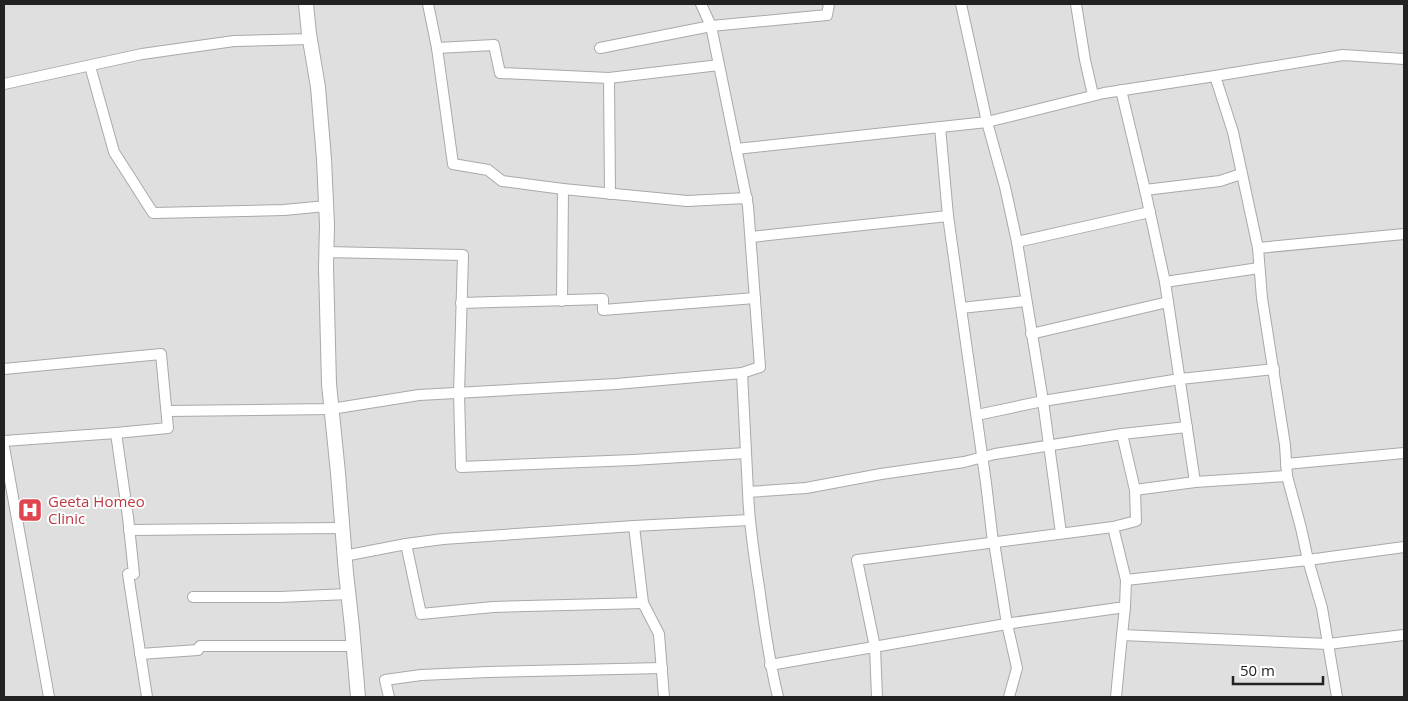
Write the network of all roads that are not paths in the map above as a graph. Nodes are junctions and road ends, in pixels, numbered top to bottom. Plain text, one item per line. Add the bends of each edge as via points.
1 (306, 4) edge
2 (428, 4) edge
3 (701, 4) edge
4 (829, 4) edge
5 (961, 4) edge
6 (1076, 4) edge
7 (711, 26) junction
8 (310, 39) junction
9 (437, 48) junction
10 (600, 48) dead end
11 (1404, 59) edge
12 (719, 65) junction
13 (90, 66) junction
14 (1215, 76) junction
15 (609, 78) junction
16 (4, 84) edge
17 (1121, 90) junction
18 (1093, 95) junction
19 (987, 122) junction
20 (940, 126) junction
21 (736, 149) junction
22 (1241, 174) junction
23 (563, 189) junction
24 (1145, 190) junction
25 (610, 194) junction
26 (747, 198) junction
27 (326, 206) junction
28 (1150, 212) junction
29 (948, 216) junction
30 (1404, 234) edge
31 (750, 236) junction
32 (1017, 242) junction
33 (1258, 248) junction
34 (326, 252) junction
35 (1259, 268) junction
36 (1165, 282) junction
37 (755, 298) junction
38 (562, 301) junction
39 (1026, 301) junction
40 (1168, 302) junction
41 (461, 303) junction
42 (961, 308) junction
43 (1031, 334) junction
44 (4, 369) edge
45 (1274, 369) junction
46 (742, 374) junction
47 (1180, 379) junction
48 (459, 394) junction
49 (1043, 401) junction
50 (332, 409) junction
51 (167, 411) junction
52 (976, 415) junction
53 (1187, 427) junction
54 (116, 434) junction
55 (1122, 434) junction
56 (4, 441) edge
57 (1048, 445) junction
58 (4, 447) edge
59 (746, 453) junction
60 (1404, 453) edge
61 (983, 457) junction
62 (1286, 464) junction
63 (1287, 476) junction
64 (1195, 482) junction
65 (1135, 490) junction
66 (748, 492) junction
67 (749, 520) junction
68 (634, 526) junction
69 (1114, 527) junction
70 (342, 528) junction
71 (129, 530) junction
72 (1061, 533) junction
73 (994, 542) junction
74 (406, 544) junction
75 (1404, 547) edge
76 (344, 556) junction
77 (1308, 560) junction
78 (1126, 580) junction
79 (348, 594) junction
80 (193, 596) dead end
81 (643, 603) junction
82 (1125, 607) junction
83 (1007, 624) junction
84 (1122, 635) junction
85 (1404, 636) edge
86 (1328, 644) junction
87 (354, 646) junction
88 (875, 647) junction
89 (140, 654) junction
90 (770, 664) junction
91 (662, 668) junction
92 (49, 697) edge
93 (147, 697) edge
94 (358, 697) edge
95 (389, 697) edge
96 (664, 697) edge
97 (778, 697) edge
98 (877, 697) edge
99 (1009, 697) edge
100 (1116, 697) edge
101 (1337, 697) edge

1 - 8 street
2 - 9 street
3 - 7 street
4 - 7 street via 827,15
5 - 19 street
6 - 18 street
7 - 10 street
7 - 12 street
8 - 13 street via 234,41 142,54
8 - 27 street via 318,87
9 - 15 street via 494,45 500,73
9 - 23 street via 453,164 488,170 502,181
11 - 14 street via 1343,56
12 - 15 street
12 - 21 street
13 - 16 street
13 - 27 street via 114,152 153,213
14 - 17 street
14 - 22 street via 1233,132
15 - 25 street
17 - 18 street
17 - 24 street
18 - 19 street
19 - 20 street
19 - 32 street
20 - 21 street
20 - 29 street
21 - 26 street
22 - 24 street
22 - 33 street
23 - 25 street
23 - 38 street
24 - 28 street
25 - 26 street via 687,201
26 - 31 street
27 - 34 street
28 - 32 street
28 - 36 street
29 - 31 street
29 - 42 street
30 - 33 street
31 - 37 street
32 - 39 street
33 - 35 street
34 - 41 street via 462,255
34 - 50 street
35 - 36 street
35 - 45 street
36 - 40 street
37 - 38 street via 603,310 603,299
37 - 46 street via 760,367
38 - 41 street
39 - 42 street
39 - 43 street
40 - 43 street
40 - 47 street
41 - 48 street
42 - 52 street
43 - 49 street
44 - 51 street via 161,354
45 - 47 street
45 - 62 street
46 - 48 street
46 - 59 street
47 - 49 street
47 - 53 street
48 - 50 street via 419,395
48 - 59 street via 461,467
49 - 52 street
49 - 57 street
50 - 51 street
50 - 70 street
51 - 54 street via 168,428
52 - 61 street
53 - 55 street
53 - 64 street
54 - 56 street
54 - 71 street
55 - 57 street
55 - 65 street
57 - 61 street
57 - 72 street
58 - 92 street
59 - 66 street
60 - 62 street
61 - 66 street via 806,488
61 - 73 street
62 - 63 street
63 - 64 street
63 - 77 street
64 - 65 street
65 - 69 street via 1136,520
66 - 67 street
67 - 68 street
67 - 90 street
68 - 74 street
68 - 81 street
69 - 72 street
69 - 78 street
70 - 71 street
70 - 76 street
71 - 89 street via 134,574 128,574
72 - 73 street
73 - 83 street
73 - 88 street via 858,560
74 - 76 street
74 - 81 street via 421,614 493,607
75 - 77 street
76 - 79 street
77 - 78 street
77 - 86 street via 1322,608
78 - 82 street
79 - 80 street
79 - 87 street
81 - 91 street via 659,634
82 - 83 street
82 - 84 street
83 - 88 street
83 - 99 street via 1017,668
84 - 86 street
84 - 100 street
85 - 86 street
86 - 101 street
87 - 89 street via 200,646 198,650
87 - 94 street
88 - 90 street
88 - 98 street
89 - 93 street
90 - 97 street
91 - 95 street via 421,676 386,680
91 - 96 street

